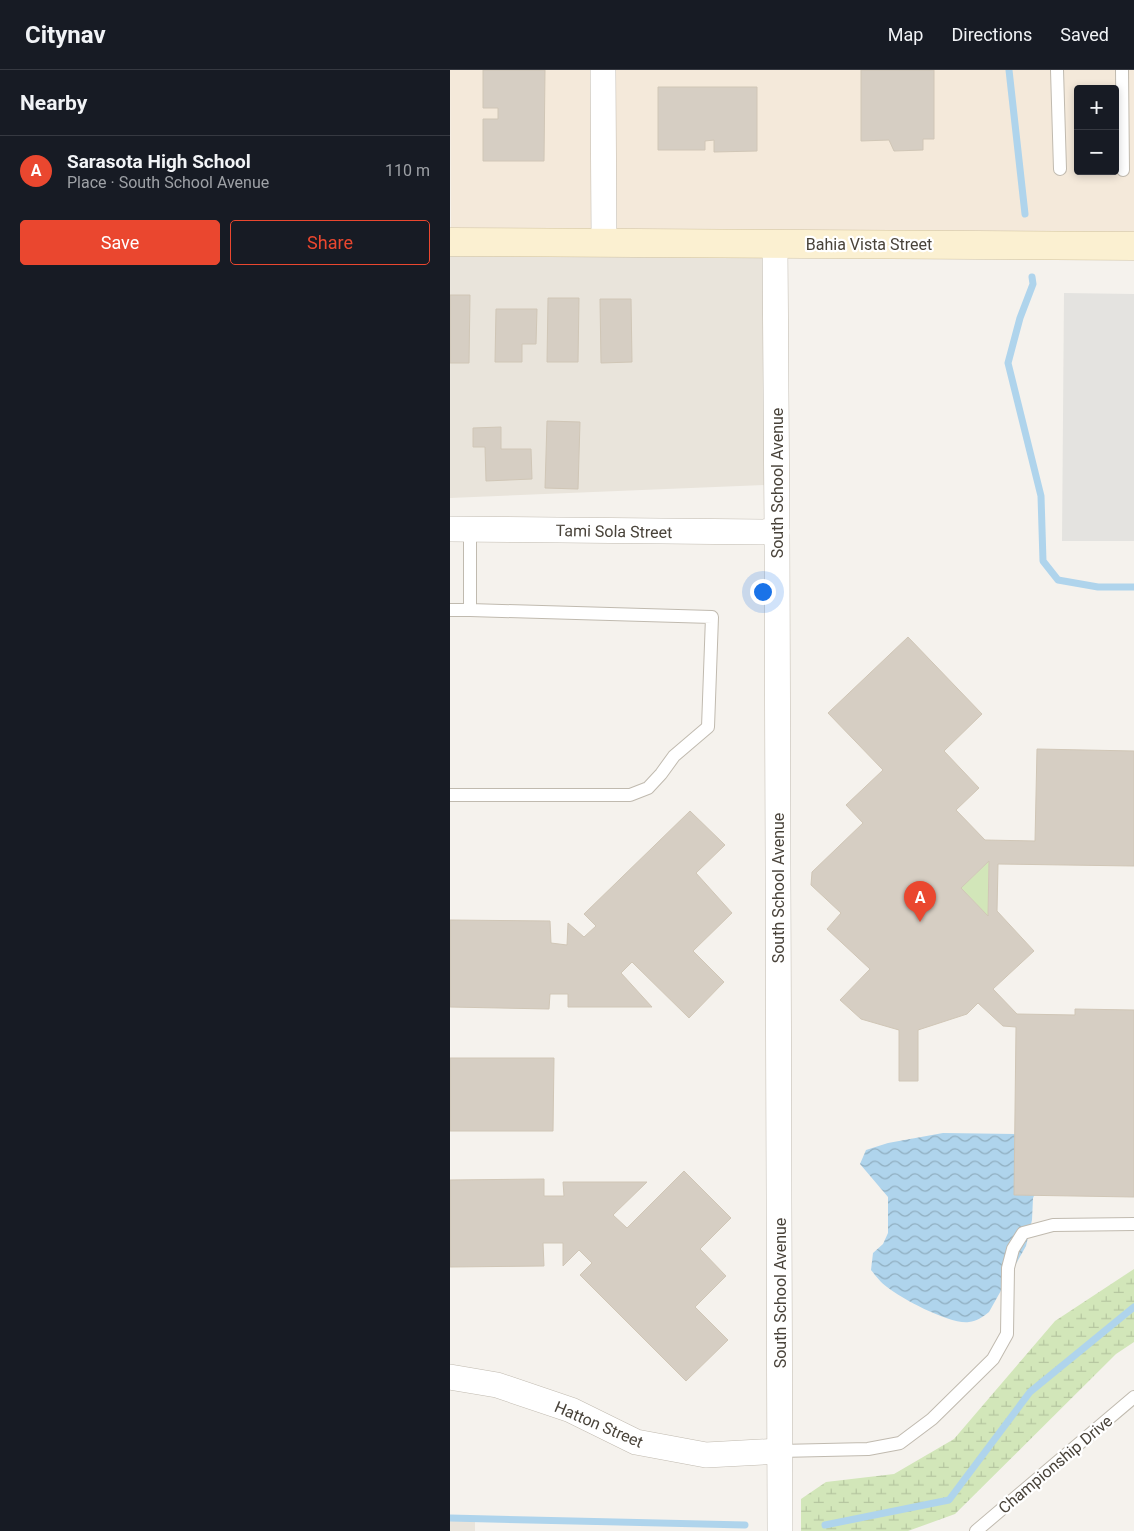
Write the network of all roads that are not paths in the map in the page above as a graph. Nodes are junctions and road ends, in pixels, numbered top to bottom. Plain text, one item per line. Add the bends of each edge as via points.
1 (603, 70) edge
2 (1057, 70) edge
3 (1122, 70) edge
4 (1060, 169) dead end
5 (1123, 170) dead end
6 (450, 242) edge
7 (604, 243) junction
8 (775, 244) junction
9 (1134, 246) edge
10 (460, 529) edge
11 (777, 532) junction
12 (450, 610) edge
13 (470, 610) junction
14 (450, 794) edge
15 (1134, 1224) edge
16 (450, 1377) edge
17 (1134, 1397) edge
18 (780, 1451) junction
19 (780, 1531) edge
20 (976, 1531) edge

1 - 7 street
2 - 4 lane
3 - 5 lane
6 - 7 street, Bahia Vista Street
7 - 8 street, Bahia Vista Street
8 - 9 street, Bahia Vista Street
8 - 11 street, South School Avenue
10 - 11 street, Tami Sola Street
10 - 13 lane
11 - 18 street, South School Avenue
12 - 13 lane
13 - 14 lane via 712,617 708,728 674,756 648,788 630,795
15 - 18 lane via 1053,1225 1023,1234 1013,1249 1008,1268 1007,1334 993,1359 932,1419 900,1443 868,1449
16 - 18 street, Hatton Street via 497,1385 571,1410 636,1442 706,1455
17 - 20 lane, Championship Drive
18 - 19 street, South School Avenue

